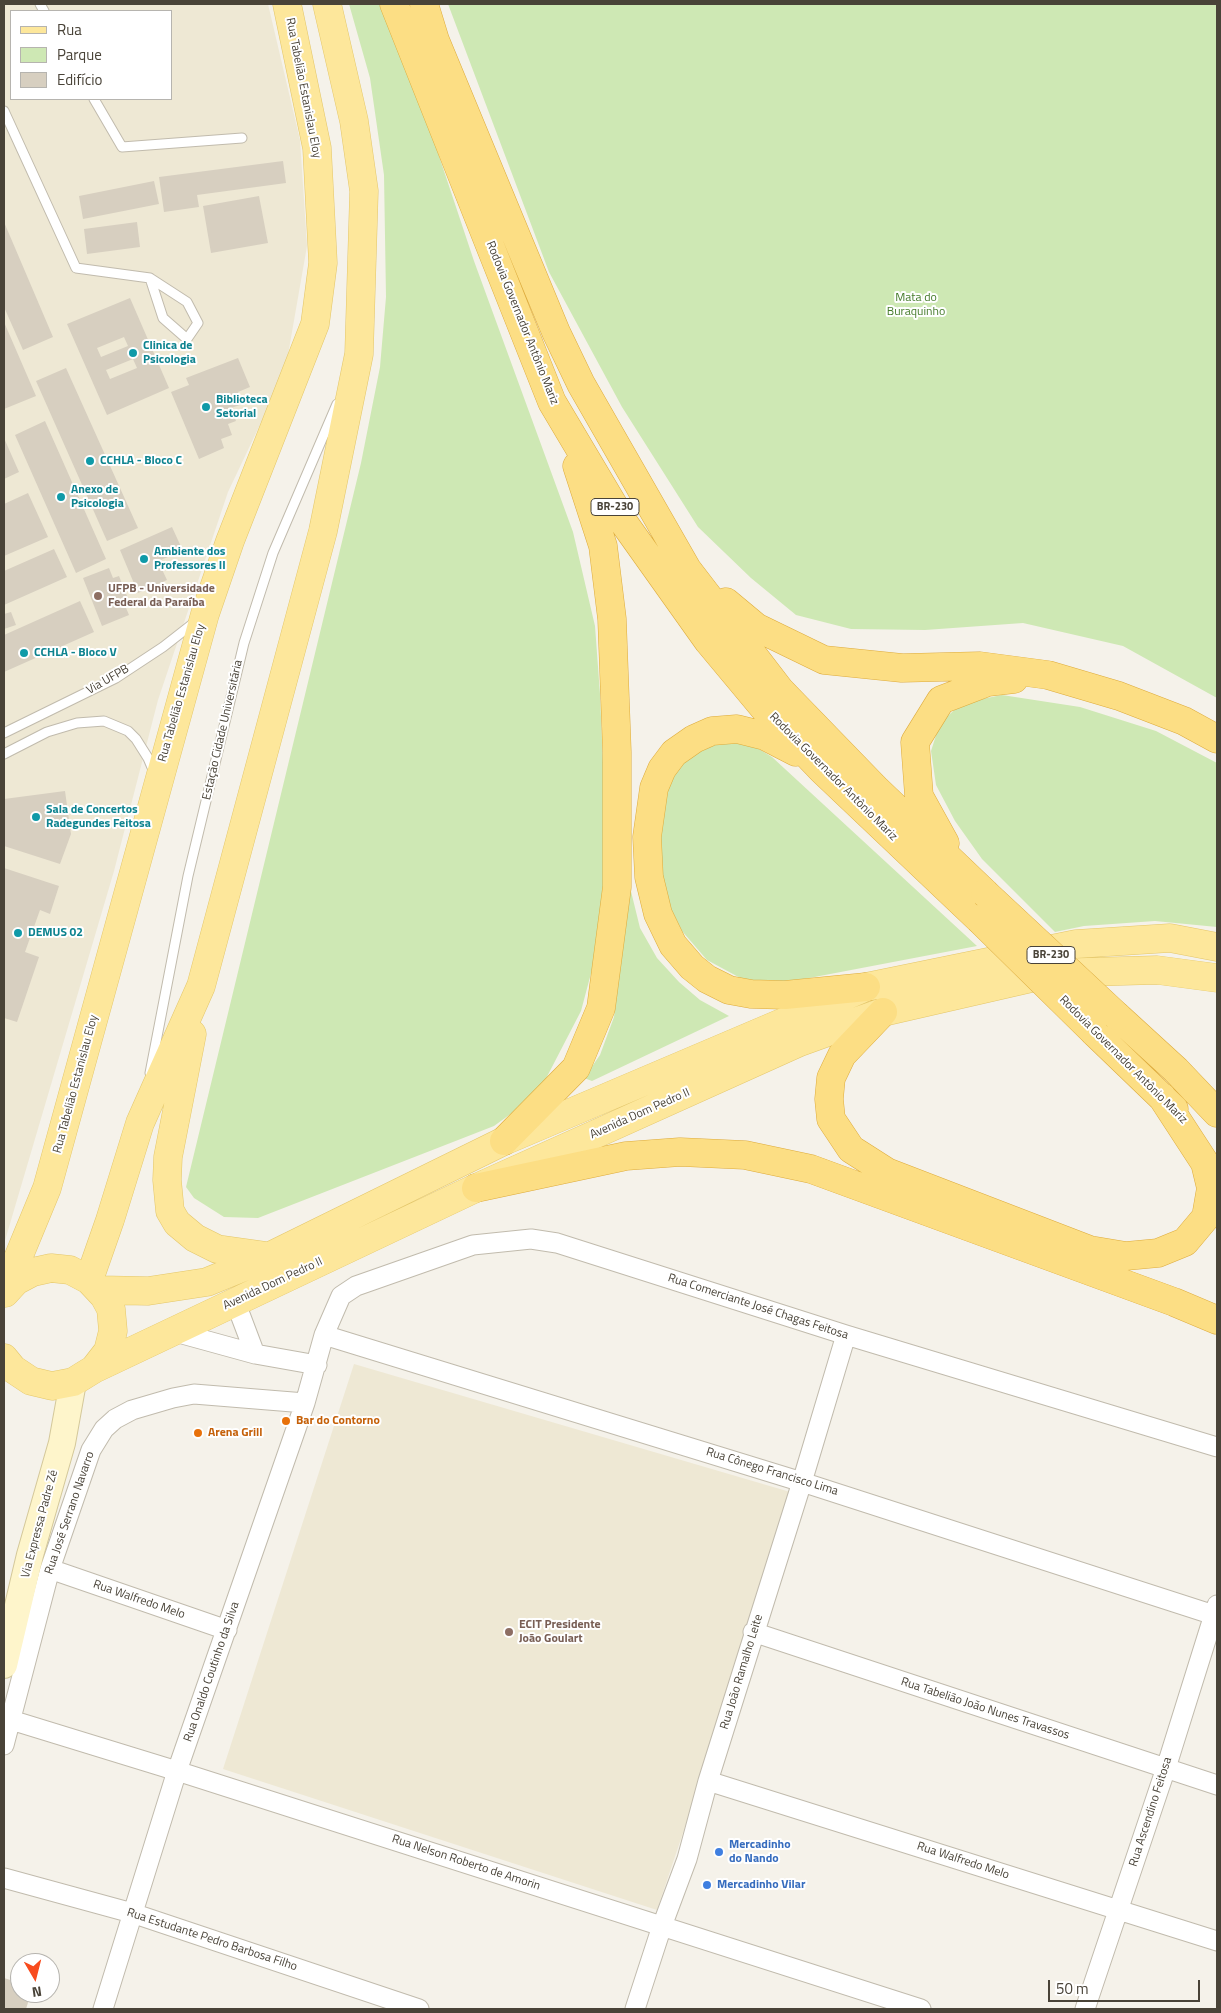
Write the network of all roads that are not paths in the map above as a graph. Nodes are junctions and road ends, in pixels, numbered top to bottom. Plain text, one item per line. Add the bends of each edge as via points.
1 (287, 4) edge
2 (327, 4) edge
3 (394, 4) edge
4 (424, 4) edge
5 (95, 100) edge
6 (4, 111) edge
7 (242, 138) dead end
8 (150, 278) junction
9 (359, 354) junction
10 (552, 402) junction
11 (687, 569) junction
12 (205, 614) junction
13 (1048, 675) junction
14 (4, 733) edge
15 (1217, 739) edge
16 (4, 754) edge
17 (822, 770) junction
18 (158, 781) junction
19 (979, 899) junction
20 (1217, 947) edge
21 (1217, 978) edge
22 (201, 986) junction
23 (866, 987) junction
24 (883, 1012) junction
25 (1176, 1070) junction
26 (1162, 1097) junction
27 (1217, 1102) edge
28 (1217, 1113) edge
29 (140, 1123) junction
30 (504, 1142) junction
31 (1217, 1155) edge
32 (476, 1188) junction
33 (268, 1256) junction
34 (94, 1285) junction
35 (4, 1293) edge
36 (235, 1301) junction
37 (1217, 1320) edge
38 (174, 1332) junction
39 (324, 1335) junction
40 (846, 1335) junction
41 (255, 1354) junction
42 (4, 1358) edge
43 (317, 1365) junction
44 (83, 1376) junction
45 (305, 1403) junction
46 (1217, 1447) edge
47 (802, 1482) junction
48 (50, 1569) junction
49 (1216, 1612) edge
50 (227, 1630) junction
51 (753, 1632) junction
52 (4, 1665) edge
53 (10, 1720) junction
54 (4, 1745) edge
55 (1166, 1768) junction
56 (177, 1771) junction
57 (708, 1781) junction
58 (1217, 1785) edge
59 (4, 1878) edge
60 (1118, 1910) junction
61 (132, 1913) junction
62 (662, 1926) junction
63 (1217, 1941) edge
64 (103, 2009) edge
65 (419, 2009) edge
66 (635, 2009) edge
67 (921, 2009) edge
68 (1085, 2009) edge

1 - 12 main road, Rua Tabelião Estanislau Eloy via 317,148 322,263 315,324 230,541
2 - 9 main road via 354,121 364,191
3 - 10 highway, Rodovia Governador Antônio Mariz / BR-230
4 - 11 highway, Rodovia Governador Antônio Mariz / BR-230 via 435,40 556,332 586,393
5 - 7 lane via 122,147
6 - 8 lane via 76,268
8 - 8 lane via 163,318 187,339 198,323 187,302
9 - 22 main road via 323,531
9 - 29 lane, Estação Cidade Universitária via 273,554 244,643 188,876
10 - 17 highway, Rodovia Governador Antônio Mariz / BR-230 via 624,523 708,641 773,719
10 - 30 highway via 603,546 612,619 616,704 617,887 601,1008 576,1068
11 - 13 highway via 756,627 824,660 902,668 980,666
11 - 19 highway, Rodovia Governador Antônio Mariz / BR-230 via 780,690
12 - 14 lane, Via UFPB via 116,678
12 - 18 main road, Rua Tabelião Estanislau Eloy
13 - 15 highway via 1119,696 1184,721
13 - 19 highway via 988,682 941,700 915,742 919,796
16 - 18 lane via 47,732 77,723 104,721 128,731 136,739
17 - 19 highway, Rodovia Governador Antônio Mariz / BR-230
17 - 23 highway via 788,747 765,736 737,729 712,731 694,739 674,753 654,788 647,837 648,877 658,914 673,944 707,979 729,990 751,994 785,995
18 - 35 main road, Rua Tabelião Estanislau Eloy via 47,1188
19 - 25 highway, Rodovia Governador Antônio Mariz / BR-230, bridge
19 - 26 highway, Rodovia Governador Antônio Mariz / BR-230, bridge via 1094,1032
20 - 23 main road via 1170,938 1076,944
21 - 24 main road, Avenida Dom Pedro II via 1156,970 1053,973
22 - 29 main road
22 - 33 main road via 168,1157 166,1180 170,1211 177,1223 195,1238 217,1249
23 - 30 main road
24 - 26 highway via 842,1056 831,1078 831,1119 851,1150 887,1172 1090,1250 1126,1256 1158,1253 1185,1242 1206,1217 1211,1188 1205,1162
24 - 32 main road, Avenida Dom Pedro II via 800,1042
25 - 27 highway
25 - 28 highway, Rodovia Governador Antônio Mariz / BR-230
26 - 31 highway, Rodovia Governador Antônio Mariz / BR-230
29 - 34 main road
30 - 33 main road
32 - 36 main road, Avenida Dom Pedro II
32 - 37 highway via 626,1156 680,1152 745,1155 811,1169
33 - 34 main road via 207,1282 177,1288
34 - 35 main road via 70,1270 51,1268 24,1276
34 - 44 main road via 111,1310 113,1331 108,1351
36 - 38 main road, Avenida Dom Pedro II
36 - 41 street
38 - 41 street
38 - 44 main road, Avenida Dom Pedro II
39 - 40 street, Rua Comerciante José Chagas Feitosa via 337,1302 356,1286 474,1245 531,1239 558,1243
39 - 43 street, Rua Onaldo Coutinho da Silva
39 - 47 street, Rua Cônego Francisco Lima
40 - 46 street, Rua Comerciante José Chagas Feitosa
40 - 47 street, Rua João Ramalho Leite
41 - 43 street
42 - 44 main road, Avenida Dom Pedro II via 13,1369 31,1381 52,1386
43 - 45 street, Rua Onaldo Coutinho da Silva
44 - 52 main road, Via Expressa Padre Zé via 30,1555
45 - 48 street, Rua José Serrano Navarro via 194,1394 151,1404 114,1419 91,1450
45 - 50 street, Rua Onaldo Coutinho da Silva
47 - 49 street, Rua Cônego Francisco Lima
47 - 51 street, Rua João Ramalho Leite
48 - 50 street, Rua Walfredo Melo
48 - 53 street, Rua José Serrano Navarro
49 - 55 street, Rua Ascendino Feitosa
50 - 56 street, Rua Onaldo Coutinho da Silva
51 - 55 street, Rua Tabelião João Nunes Travassos
51 - 57 street, Rua João Ramalho Leite
53 - 54 street, Rua José Serrano Navarro
53 - 56 street, Rua Nelson Roberto de Amorin
55 - 58 street, Rua Tabelião João Nunes Travassos
55 - 60 street, Rua Ascendino Feitosa
56 - 61 street, Rua Onaldo Coutinho da Silva
56 - 62 street, Rua Nelson Roberto de Amorin
57 - 60 street, Rua Walfredo Melo
57 - 62 street, Rua João Ramalho Leite via 687,1859
59 - 61 street, Rua Estudante Pedro Barbosa Filho
60 - 63 street, Rua Walfredo Melo
60 - 68 street, Rua Ascendino Feitosa
61 - 64 street, Rua Onaldo Coutinho da Silva
61 - 65 street, Rua Estudante Pedro Barbosa Filho
62 - 66 street, Rua João Ramalho Leite
62 - 67 street, Rua Nelson Roberto de Amorin

